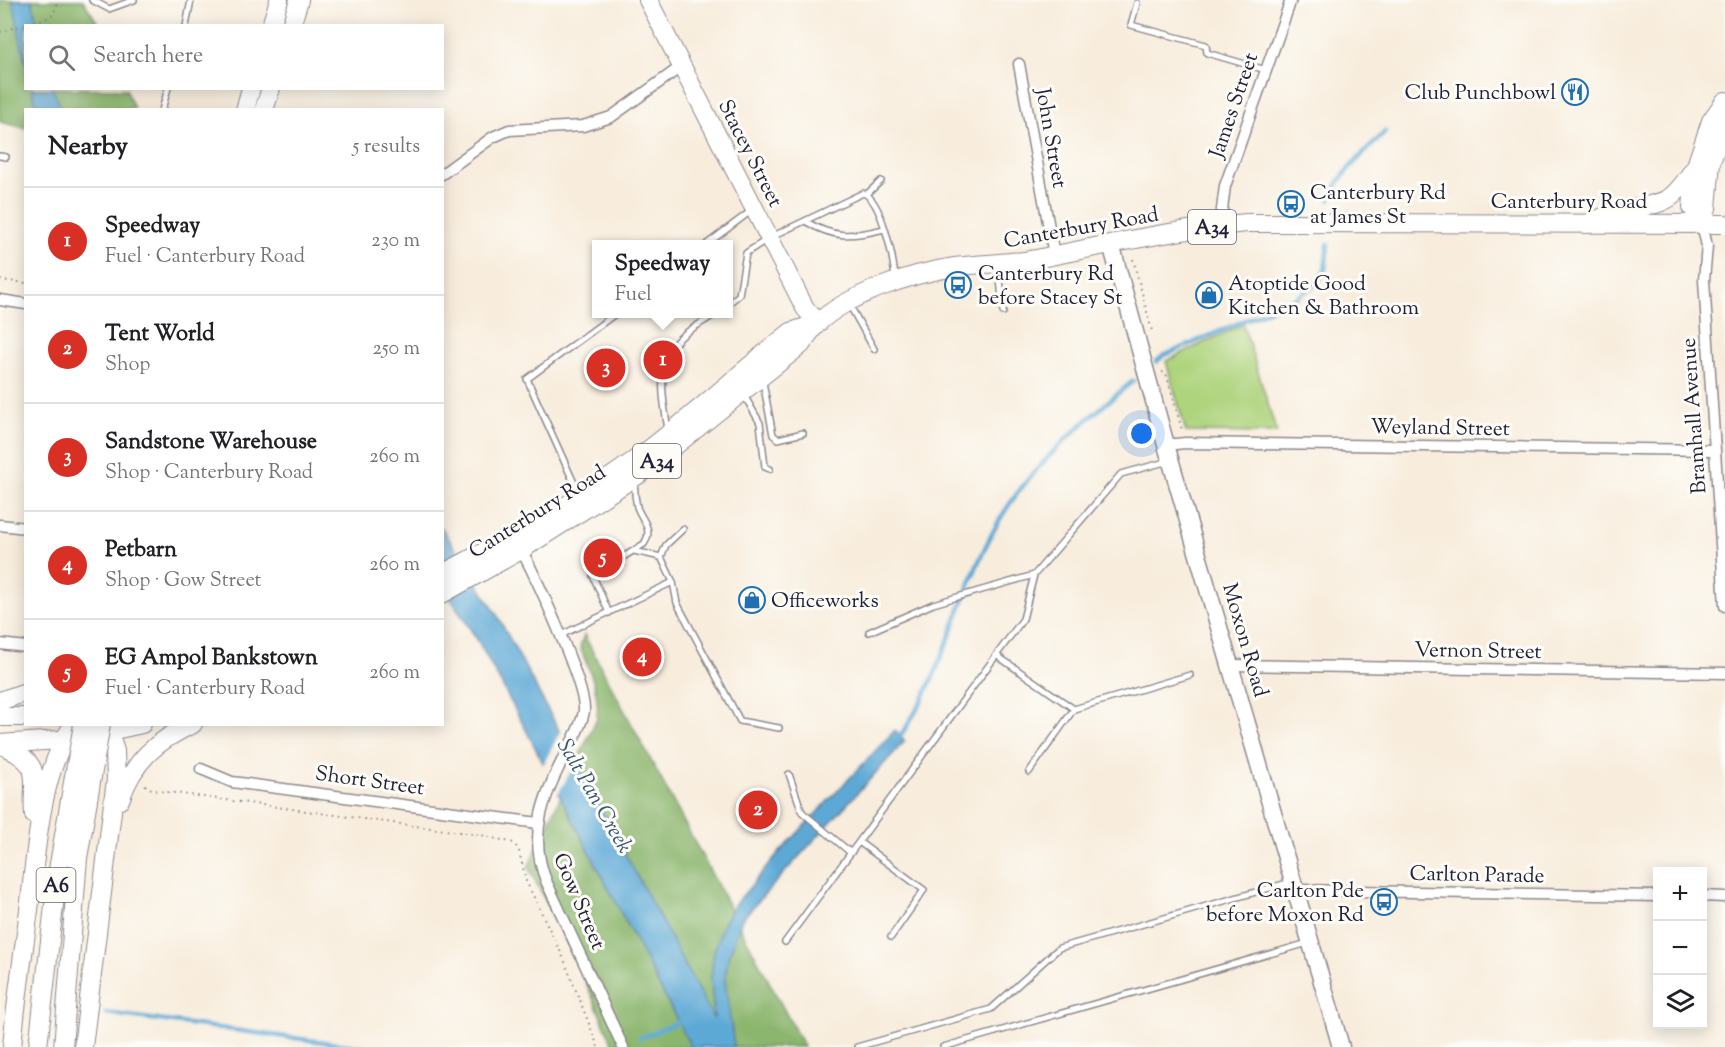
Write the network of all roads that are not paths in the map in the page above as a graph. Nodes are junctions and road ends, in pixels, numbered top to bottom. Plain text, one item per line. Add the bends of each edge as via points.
1 (92, 0) edge
2 (134, 0) edge
3 (191, 0) edge
4 (279, 0) edge
5 (299, 0) edge
6 (648, 0) edge
7 (1291, 0) edge
8 (1137, 3) dead end
9 (186, 24) edge
10 (272, 24) edge
11 (292, 24) edge
12 (1019, 64) dead end
13 (682, 66) junction
14 (1266, 70) junction
15 (167, 90) edge
16 (250, 90) edge
17 (270, 90) edge
18 (163, 108) edge
19 (246, 108) edge
20 (265, 108) edge
21 (1725, 112) edge
22 (1696, 166) junction
23 (444, 173) edge
24 (881, 181) dead end
25 (867, 194) junction
26 (754, 209) junction
27 (805, 221) junction
28 (1588, 224) junction
29 (1702, 224) junction
30 (1725, 224) edge
31 (1220, 225) junction
32 (884, 229) junction
33 (769, 238) junction
34 (712, 240) edge
35 (1111, 244) junction
36 (1054, 255) junction
37 (999, 265) junction
38 (895, 283) junction
39 (0, 300) edge
40 (733, 300) edge
41 (849, 303) junction
42 (24, 304) edge
43 (1003, 312) dead end
44 (610, 318) edge
45 (710, 318) edge
46 (818, 323) junction
47 (874, 349) dead end
48 (762, 377) junction
49 (742, 393) junction
50 (803, 432) dead end
51 (669, 433) junction
52 (1715, 450) junction
53 (1168, 453) junction
54 (770, 469) dead end
55 (635, 477) junction
56 (580, 496) junction
57 (0, 525) edge
58 (24, 528) edge
59 (683, 529) dead end
60 (517, 543) junction
61 (633, 551) junction
62 (662, 557) junction
63 (473, 568) junction
64 (444, 574) edge
65 (1034, 575) junction
66 (673, 582) junction
67 (444, 593) edge
68 (1725, 606) edge
69 (609, 613) junction
70 (869, 632) dead end
71 (560, 636) junction
72 (0, 644) edge
73 (24, 647) edge
74 (996, 655) junction
75 (1230, 665) junction
76 (1725, 673) edge
77 (1190, 675) dead end
78 (24, 693) edge
79 (0, 701) edge
80 (1074, 710) junction
81 (0, 717) edge
82 (24, 717) edge
83 (73, 726) edge
84 (83, 726) edge
85 (190, 726) edge
86 (106, 727) edge
87 (779, 728) dead end
88 (63, 740) junction
89 (0, 744) edge
90 (201, 769) dead end
91 (1029, 772) dead end
92 (789, 774) dead end
93 (538, 823) junction
94 (110, 833) junction
95 (859, 842) junction
96 (37, 848) junction
97 (851, 853) junction
98 (1294, 886) junction
99 (1653, 896) edge
100 (1707, 896) edge
101 (1725, 897) edge
102 (891, 937) dead end
103 (785, 942) dead end
104 (1312, 942) junction
105 (12, 1047) edge
106 (38, 1047) edge
107 (63, 1047) edge
108 (83, 1047) edge
109 (622, 1047) edge
110 (857, 1047) edge
111 (943, 1047) edge
112 (1341, 1047) edge

1 - 2 lane via 109,9
3 - 9 lane
4 - 10 main road
5 - 11 main road
6 - 13 main road, Stacey Street
7 - 14 street, James Street
8 - 14 lane via 1131,25 1206,45 1207,53
12 - 36 street, John Street
13 - 23 street via 611,117 583,126 509,130
13 - 26 main road, Stacey Street
14 - 31 street, James Street via 1223,194
15 - 18 lane
16 - 19 main road
17 - 20 main road
21 - 22 main road via 1711,121
21 - 29 main road via 1711,162
22 - 28 main road via 1682,188 1665,201 1619,211
22 - 29 main road via 1692,207
24 - 25 lane
25 - 27 lane
25 - 32 lane
26 - 33 main road, Stacey Street
26 - 34 lane
27 - 32 lane via 822,232 849,236
27 - 33 lane
28 - 29 main road, Canterbury Road / A34
28 - 31 main road, Canterbury Road / A34
29 - 30 main road, Canterbury Road / A34
29 - 52 street, Bramhall Avenue via 1707,246 1704,279
31 - 35 main road, Canterbury Road / A34
32 - 38 lane via 894,260
33 - 40 lane via 746,253 739,295
33 - 46 main road, Stacey Street via 805,308
35 - 36 main road, Canterbury Road / A34
35 - 53 main road, Moxon Road
36 - 37 main road, Canterbury Road / A34
37 - 38 main road, Canterbury Road / A34 via 953,268
37 - 43 lane
38 - 41 main road, Canterbury Road / A34
39 - 42 street
41 - 46 main road, Canterbury Road / A34
41 - 47 lane
44 - 56 lane via 527,379
45 - 51 lane via 674,344 664,368 663,401
46 - 48 main road, Canterbury Road / A34 via 801,345
46 - 51 main road, Canterbury Road / A34 via 791,332
48 - 49 main road, Canterbury Road / A34
48 - 50 lane via 772,435 778,439
49 - 54 lane via 760,423 765,467
49 - 55 main road, Canterbury Road / A34
51 - 56 main road, Canterbury Road / A34
52 - 53 street, Weyland Street via 1185,443
52 - 68 street, Bramhall Avenue
53 - 65 lane via 1121,474
53 - 75 main road, Moxon Road
55 - 60 main road, Canterbury Road / A34
55 - 61 lane via 638,508 649,531 644,544
56 - 60 main road, Canterbury Road / A34
57 - 58 street
59 - 62 lane via 666,545
60 - 63 main road, Canterbury Road / A34
60 - 71 street, Gow Street
61 - 62 lane
61 - 69 lane via 593,576
62 - 66 lane
63 - 64 main road, Canterbury Road / A34
63 - 67 main road, Canterbury Road / A34
65 - 70 lane via 955,598
65 - 74 lane via 1023,619
66 - 69 lane
66 - 87 lane via 677,603 740,721
69 - 71 lane
71 - 93 street, Gow Street via 583,695 584,711 549,787
72 - 73 street
74 - 80 lane
74 - 95 lane
75 - 76 street, Vernon Street
75 - 98 main road, Moxon Road
77 - 80 lane
78 - 79 main road
80 - 91 lane
81 - 82 main road
83 - 88 main road
84 - 106 main road, A6, bridge via 58,870
85 - 94 main road, A6 via 153,747 138,761 124,788
86 - 88 main road
86 - 94 main road, A6 via 116,760
86 - 107 main road, A6, bridge via 76,876
88 - 89 main road
88 - 96 main road via 52,767
89 - 96 main road via 27,759 33,770
90 - 93 street, Short Street via 238,783
92 - 97 lane via 802,812
93 - 109 street, Gow Street via 537,849 543,874
94 - 108 main road, A6
95 - 97 lane
95 - 102 lane via 924,890
96 - 105 main road
97 - 103 lane
98 - 99 street, Carlton Parade
98 - 104 main road, Moxon Road
98 - 110 lane via 1059,948 990,1009
100 - 101 street
104 - 111 lane
104 - 112 main road, Moxon Road

